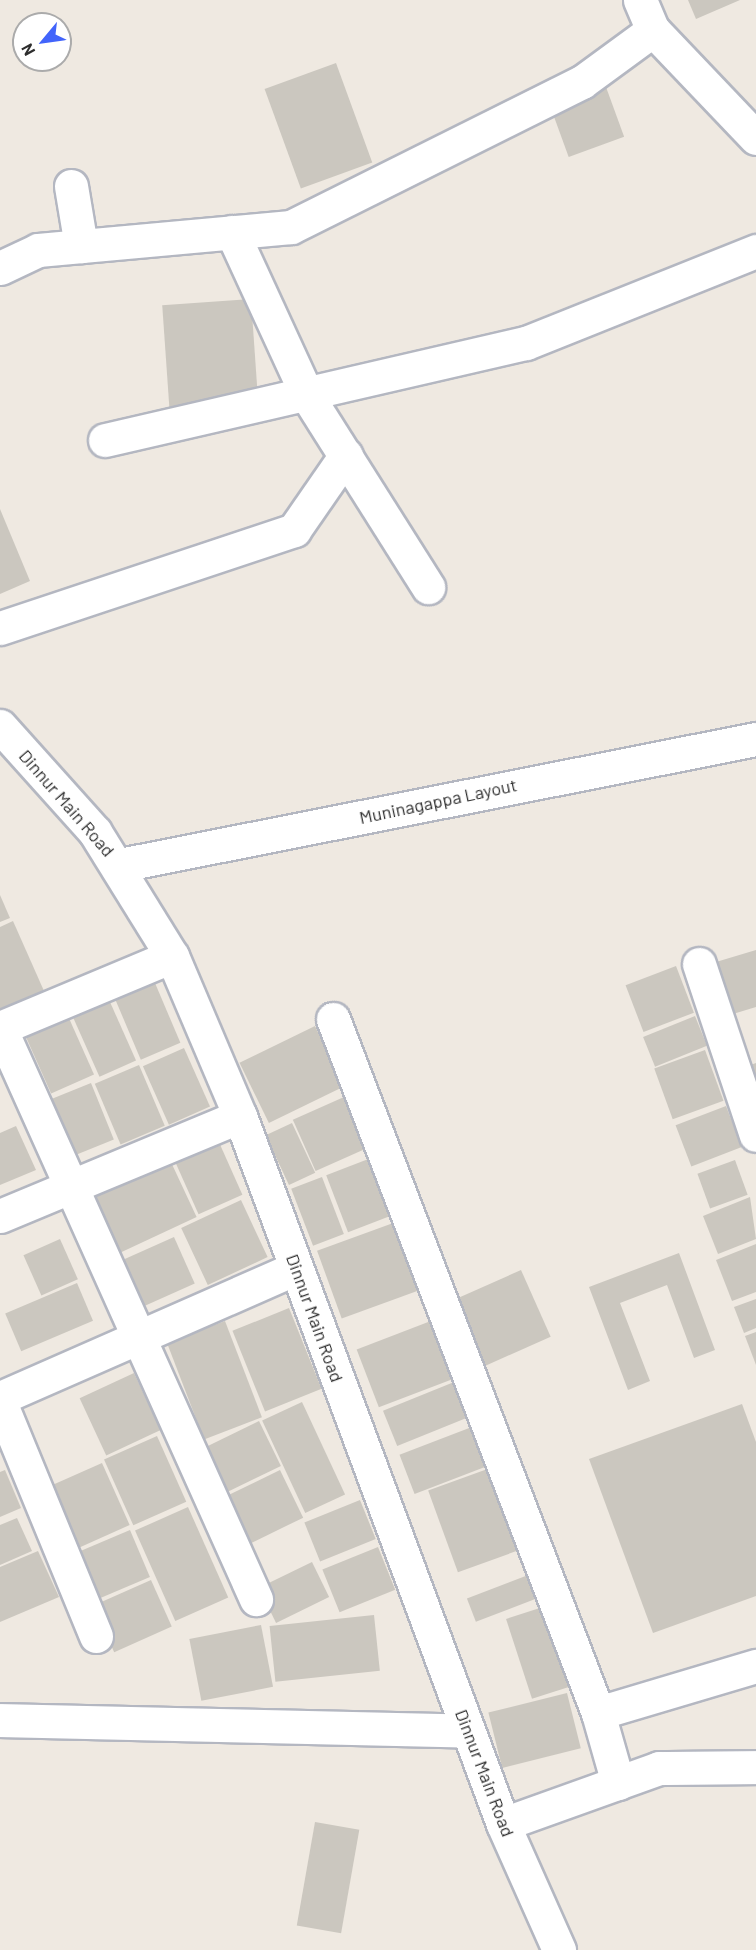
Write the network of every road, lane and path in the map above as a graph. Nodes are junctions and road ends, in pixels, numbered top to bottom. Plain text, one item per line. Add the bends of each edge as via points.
1 (640, 0) edge
2 (654, 30) junction
3 (756, 138) edge
4 (71, 186) dead end
5 (232, 232) junction
6 (81, 246) junction
7 (756, 251) edge
8 (0, 268) edge
9 (308, 397) junction
10 (105, 440) dead end
11 (346, 455) junction
12 (428, 587) dead end
13 (0, 628) edge
14 (0, 726) edge
15 (756, 739) edge
16 (120, 865) junction
17 (172, 956) junction
18 (699, 964) dead end
19 (333, 1019) dead end
20 (0, 1028) edge
21 (240, 1116) junction
22 (756, 1135) edge
23 (71, 1187) junction
24 (0, 1216) edge
25 (296, 1268) junction
26 (139, 1337) junction
27 (0, 1400) edge
28 (256, 1599) dead end
29 (96, 1636) dead end
30 (756, 1666) edge
31 (598, 1713) junction
32 (0, 1720) edge
33 (468, 1731) junction
34 (756, 1767) edge
35 (618, 1783) junction
36 (503, 1824) junction
37 (559, 1950) edge

1 - 2 street
2 - 3 street
2 - 5 street via 582,82 291,227
4 - 6 street
5 - 6 street
5 - 9 street
6 - 8 street via 38,250
7 - 9 street via 525,343
9 - 10 street
9 - 11 street
11 - 12 street
11 - 13 street via 294,530
14 - 16 street, Dinnur Main Road
15 - 16 street, Muninagappa Layout
16 - 17 street, Dinnur Main Road
17 - 20 street
17 - 21 street, Dinnur Main Road
18 - 22 street
19 - 31 street
20 - 23 street
21 - 23 street
21 - 25 street, Dinnur Main Road
23 - 24 street
23 - 26 street
25 - 26 street
25 - 33 street, Dinnur Main Road
26 - 27 street
26 - 28 street
27 - 29 street
30 - 31 street
31 - 35 street
32 - 33 street
33 - 36 street, Dinnur Main Road
34 - 35 street via 659,1768
35 - 36 street
36 - 37 street, Dinnur Main Road

